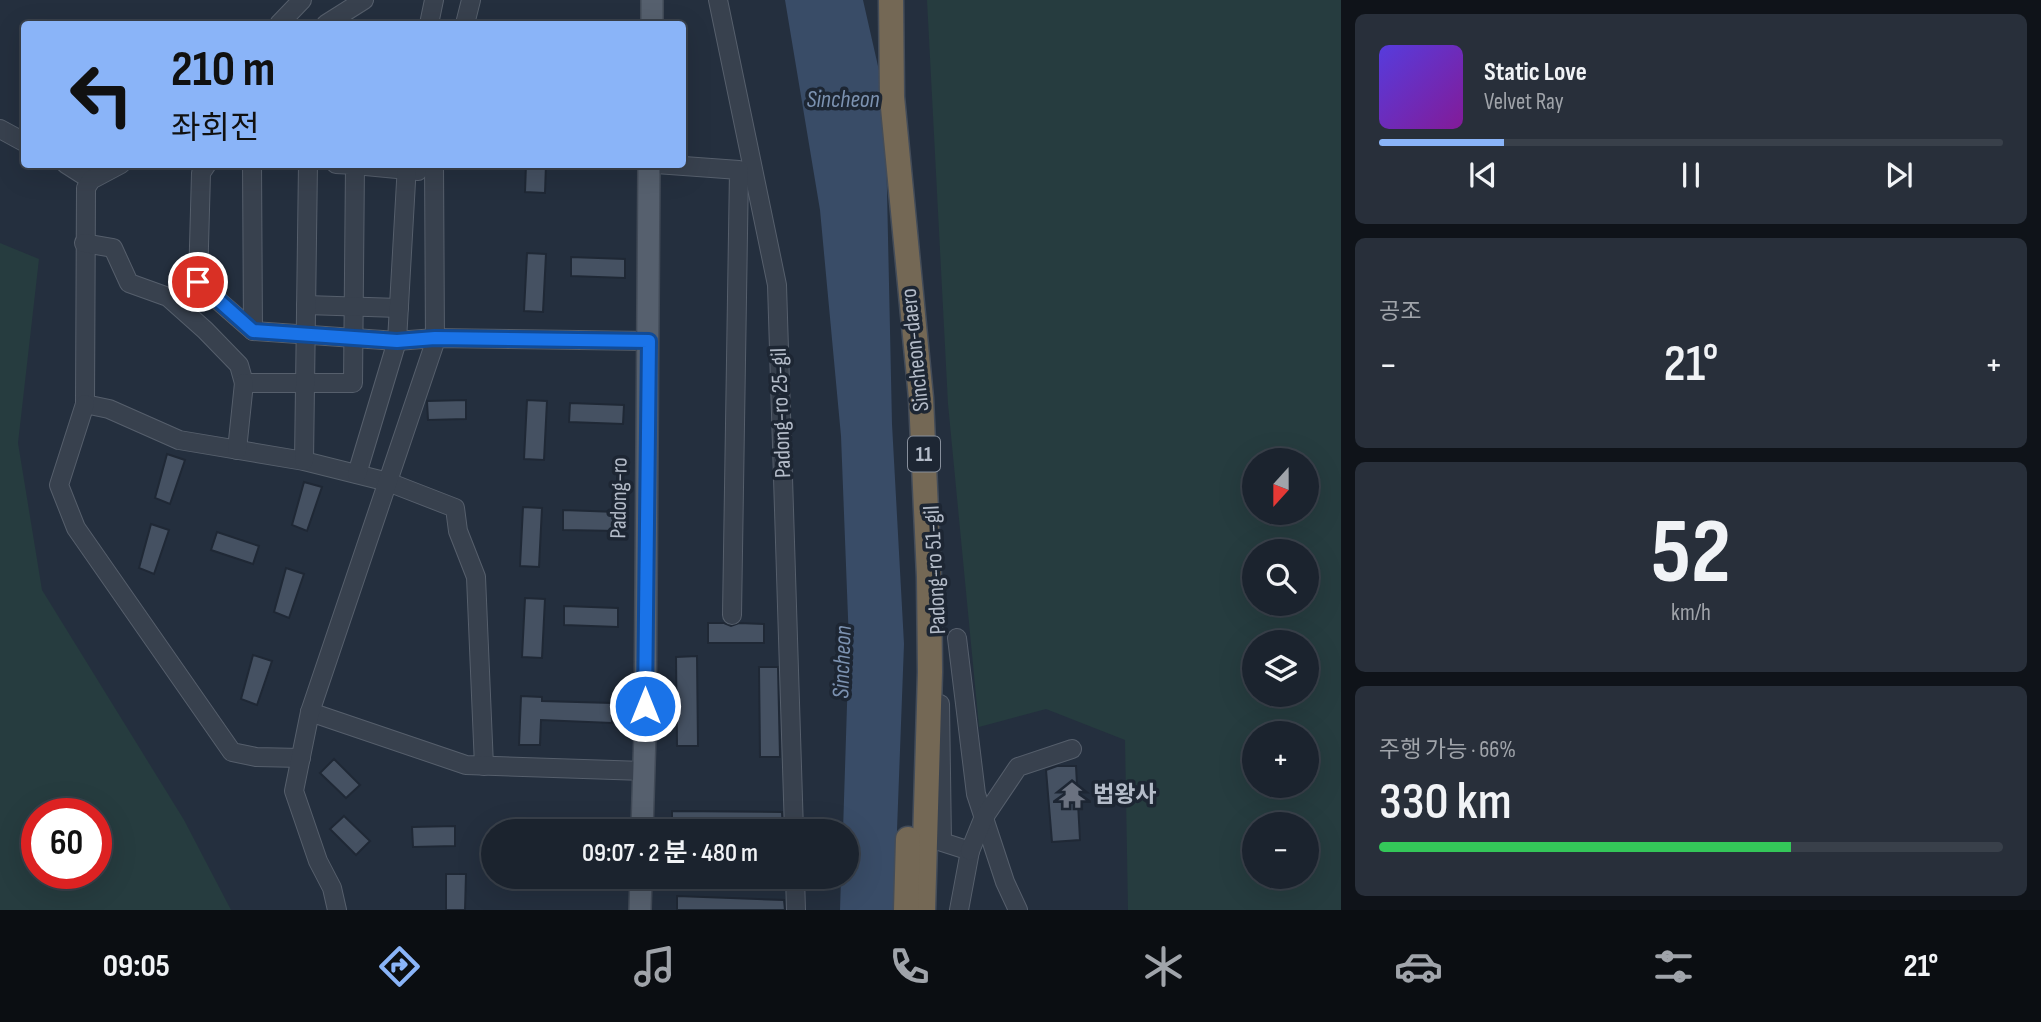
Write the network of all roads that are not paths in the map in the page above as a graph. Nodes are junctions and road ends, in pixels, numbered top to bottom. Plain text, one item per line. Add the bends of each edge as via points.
1 (302, 0) edge
2 (364, 0) edge
3 (434, 0) edge
4 (471, 0) edge
5 (652, 0) edge
6 (718, 0) edge
7 (876, 0) edge
8 (892, 0) edge
9 (282, 21) edge
10 (331, 21) edge
11 (430, 21) edge
12 (467, 21) edge
13 (652, 21) edge
14 (0, 129) edge
15 (21, 140) edge
16 (686, 166) edge
17 (72, 168) edge
18 (114, 168) edge
19 (204, 168) edge
20 (252, 168) edge
21 (309, 168) edge
22 (355, 168) edge
23 (407, 168) edge
24 (649, 168) edge
25 (434, 169) edge
26 (746, 171) junction
27 (91, 180) junction
28 (84, 243) junction
29 (306, 305) junction
30 (354, 307) junction
31 (399, 308) junction
32 (253, 331) junction
33 (306, 334) junction
34 (354, 336) junction
35 (435, 338) junction
36 (397, 341) junction
37 (649, 341) junction
38 (244, 383) junction
39 (305, 384) junction
40 (85, 404) junction
41 (237, 450) junction
42 (304, 461) junction
43 (357, 474) junction
44 (388, 482) junction
45 (732, 615) dead end
46 (957, 638) dead end
47 (310, 712) junction
48 (1072, 749) dead end
49 (301, 758) junction
50 (484, 766) junction
51 (644, 771) junction
52 (642, 819) edge
53 (794, 819) edge
54 (983, 819) junction
55 (970, 851) junction
56 (641, 889) edge
57 (795, 889) edge
58 (337, 910) edge
59 (640, 910) edge
60 (796, 910) edge
61 (906, 910) edge
62 (923, 910) edge
63 (959, 910) edge
64 (1018, 910) edge

1 - 9 street
2 - 10 street
3 - 11 street
4 - 12 street
5 - 13 main road
6 - 26 street, Padong-ro 25-gil
7 - 61 highway, Sincheon-daero / 11 via 878,83 909,444 914,567
8 - 55 street, Padong-ro 51-gil via 897,13 895,57 925,378 940,662 942,842
8 - 62 highway, Sincheon-daero / 11 via 892,97 921,398 929,577
14 - 15 street
16 - 26 street
17 - 27 street
18 - 27 street
19 - 32 street via 198,282
20 - 32 street
21 - 29 street
22 - 30 street
23 - 31 street
24 - 37 main road, Padong-ro
25 - 35 street
26 - 45 street
26 - 53 street, Padong-ro 25-gil via 776,285
27 - 28 street via 86,188
28 - 38 street via 113,248 129,283 168,298 205,330 239,365
28 - 40 street
29 - 30 street
29 - 33 street
30 - 31 street
30 - 34 street
31 - 36 street
32 - 33 street
33 - 34 street
33 - 39 street
34 - 36 street
34 - 39 street via 353,383
35 - 36 street
35 - 37 street
35 - 44 street
36 - 43 street
37 - 51 main road, Padong-ro
38 - 39 street
38 - 41 street
39 - 42 street
40 - 41 street via 179,440
40 - 49 street via 59,485 76,528 232,752 256,758
41 - 42 street
42 - 43 street
43 - 44 street
44 - 47 street
44 - 50 street via 455,508 458,531 476,577
46 - 54 street
47 - 49 street
47 - 50 street via 466,765
48 - 54 street via 1018,768
49 - 58 street via 294,791
50 - 51 street
51 - 52 main road, Padong-ro
54 - 55 street
54 - 64 street
55 - 63 street
56 - 59 main road
57 - 60 street

